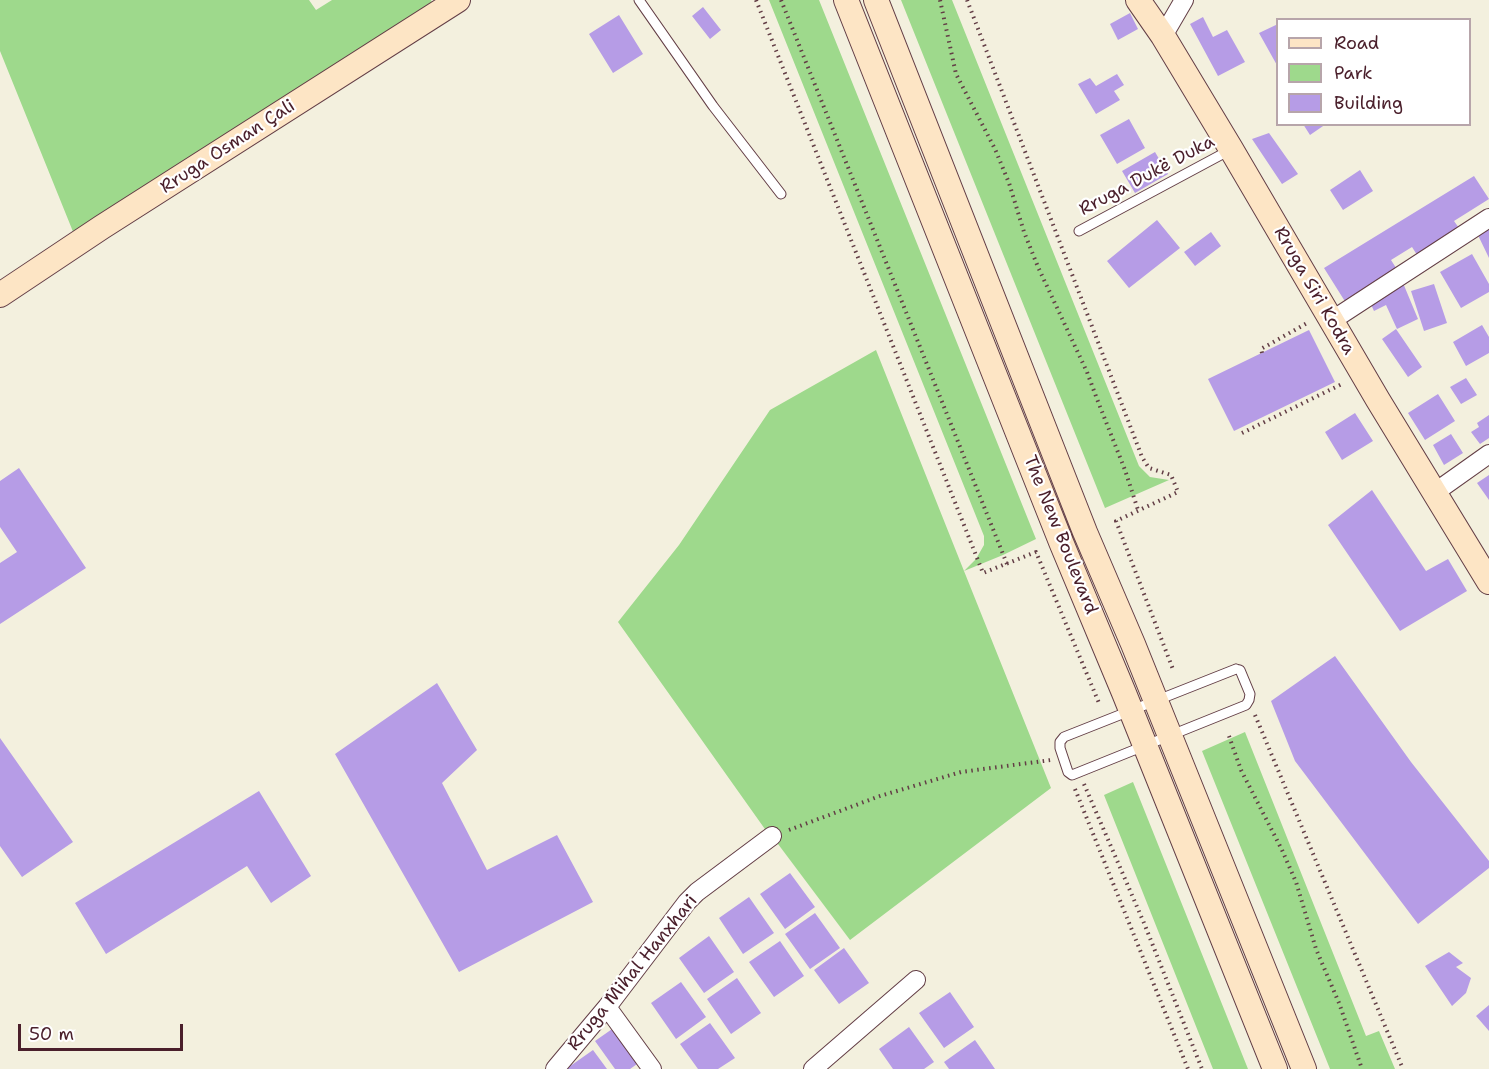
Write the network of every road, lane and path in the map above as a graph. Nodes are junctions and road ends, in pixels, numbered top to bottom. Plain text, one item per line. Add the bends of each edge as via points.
1 (458, 0) edge
2 (639, 0) edge
3 (756, 0) edge
4 (780, 0) edge
5 (846, 0) edge
6 (876, 0) edge
7 (940, 0) edge
8 (968, 0) edge
9 (1138, 0) edge
10 (1184, 0) edge
11 (1162, 36) junction
12 (1231, 149) junction
13 (781, 194) dead end
14 (1489, 218) edge
15 (1079, 231) dead end
16 (0, 295) edge
17 (1329, 316) junction
18 (1262, 353) dead end
19 (1363, 374) junction
20 (1242, 433) dead end
21 (1489, 454) edge
22 (1434, 493) junction
23 (1138, 510) junction
24 (1007, 564) junction
25 (1488, 579) edge
26 (1174, 672) dead end
27 (1249, 700) junction
28 (1156, 701) junction
29 (1099, 703) dead end
30 (1131, 710) junction
31 (1170, 735) junction
32 (1228, 736) dead end
33 (1145, 746) junction
34 (1063, 758) junction
35 (1068, 772) junction
36 (1079, 772) junction
37 (772, 836) joint
38 (916, 980) dead end
39 (607, 1007) junction
40 (555, 1069) edge
41 (652, 1069) edge
42 (813, 1069) edge
43 (1188, 1069) edge
44 (1202, 1069) edge
45 (1275, 1069) edge
46 (1304, 1069) edge
47 (1362, 1069) edge
48 (1403, 1069) edge

1 - 16 main road, Rruga Osman Çali
2 - 13 lane
3 - 24 path via 983,573
4 - 24 path
5 - 30 main road, The New Boulevard
6 - 28 main road, The New Boulevard via 1085,532
7 - 23 path via 956,74 995,149 1024,232 1087,372
8 - 23 path via 1142,457 1149,468 1171,475 1178,492
9 - 11 main road, Rruga Siri Kodra
10 - 11 street
11 - 12 main road, Rruga Siri Kodra
12 - 15 lane, Rruga Dukë Duka
12 - 17 main road, Rruga Siri Kodra
14 - 17 street
17 - 18 path via 1261,349
17 - 19 main road, Rruga Siri Kodra
19 - 20 path
19 - 22 main road, Rruga Siri Kodra
21 - 22 street
22 - 25 main road, Rruga Siri Kodra
23 - 26 path via 1116,521
24 - 29 path via 1036,552
27 - 28 lane via 1247,686 1236,669
27 - 31 lane via 1246,705
27 - 48 path
28 - 30 lane
28 - 31 main road, The New Boulevard
30 - 33 main road, The New Boulevard
30 - 34 lane via 1064,737 1060,742
31 - 33 lane
31 - 46 main road, The New Boulevard
32 - 47 path via 1296,882 1316,949
33 - 36 lane
33 - 45 main road, The New Boulevard
34 - 35 lane
34 - 37 path via 961,772 880,796
35 - 36 lane
35 - 43 path
36 - 44 path
37 - 39 street, Rruga Mihal Hanxhari via 687,902
38 - 42 street
39 - 40 street, Rruga Mihal Hanxhari
39 - 41 street

